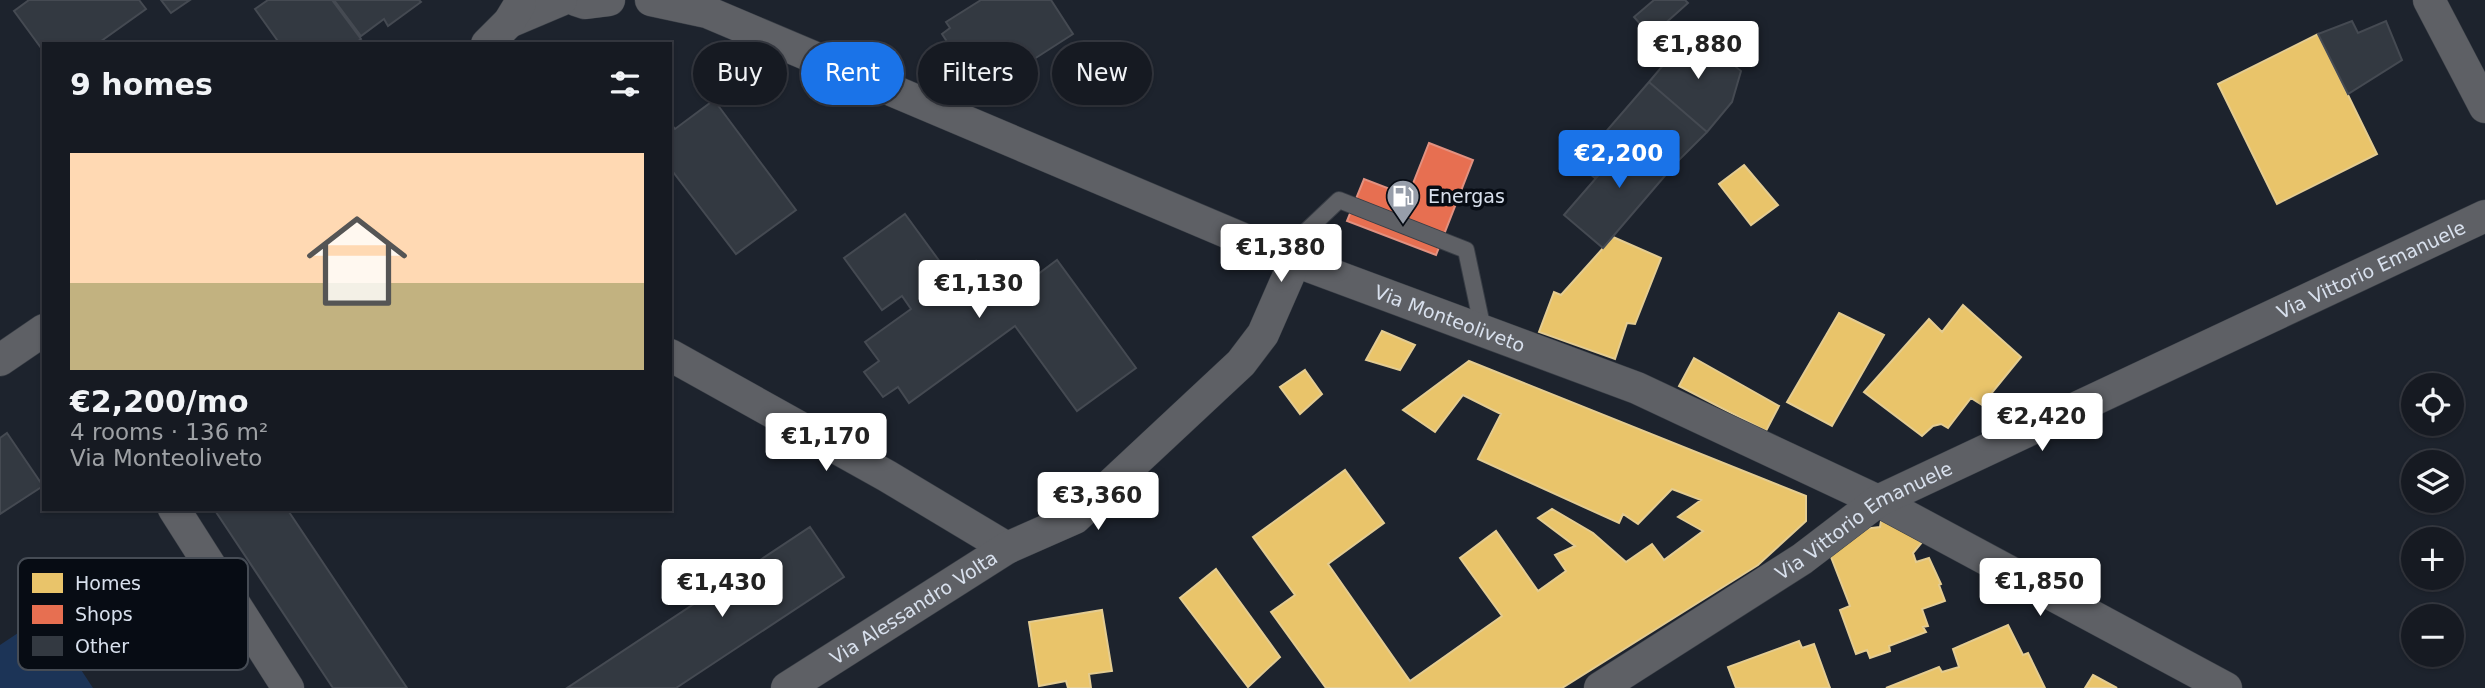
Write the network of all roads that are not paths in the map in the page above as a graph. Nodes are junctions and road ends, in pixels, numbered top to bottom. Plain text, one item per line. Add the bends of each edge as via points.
1 (561, 0) edge
2 (576, 0) edge
3 (609, 0) edge
4 (651, 0) edge
5 (2429, 0) edge
6 (699, 6) edge
7 (506, 22) edge
8 (2485, 107) edge
9 (2485, 216) edge
10 (1288, 258) junction
11 (1483, 330) junction
12 (42, 331) edge
13 (672, 356) edge
14 (0, 360) edge
15 (1878, 501) junction
16 (175, 511) edge
17 (1007, 548) junction
18 (205, 558) edge
19 (248, 625) edge
20 (288, 688) edge
21 (788, 688) edge
22 (1600, 688) edge
23 (2226, 688) edge

1 - 7 street
2 - 3 street
4 - 6 street, Via Monteoliveto
5 - 8 street
6 - 10 street, Via Monteoliveto
9 - 15 street, Via Vittorio Emanuele
10 - 11 street, Via Monteoliveto
10 - 11 lane via 1339,200 1466,250
10 - 17 street, Via Alessandro Volta via 1263,334 1241,363 1075,518
11 - 15 street, Via Monteoliveto via 1637,388
12 - 14 street
13 - 17 street
15 - 22 street, Via Vittorio Emanuele via 1801,559
15 - 23 street, Via Monteoliveto
16 - 18 street
17 - 21 street, Via Alessandro Volta
19 - 20 street

